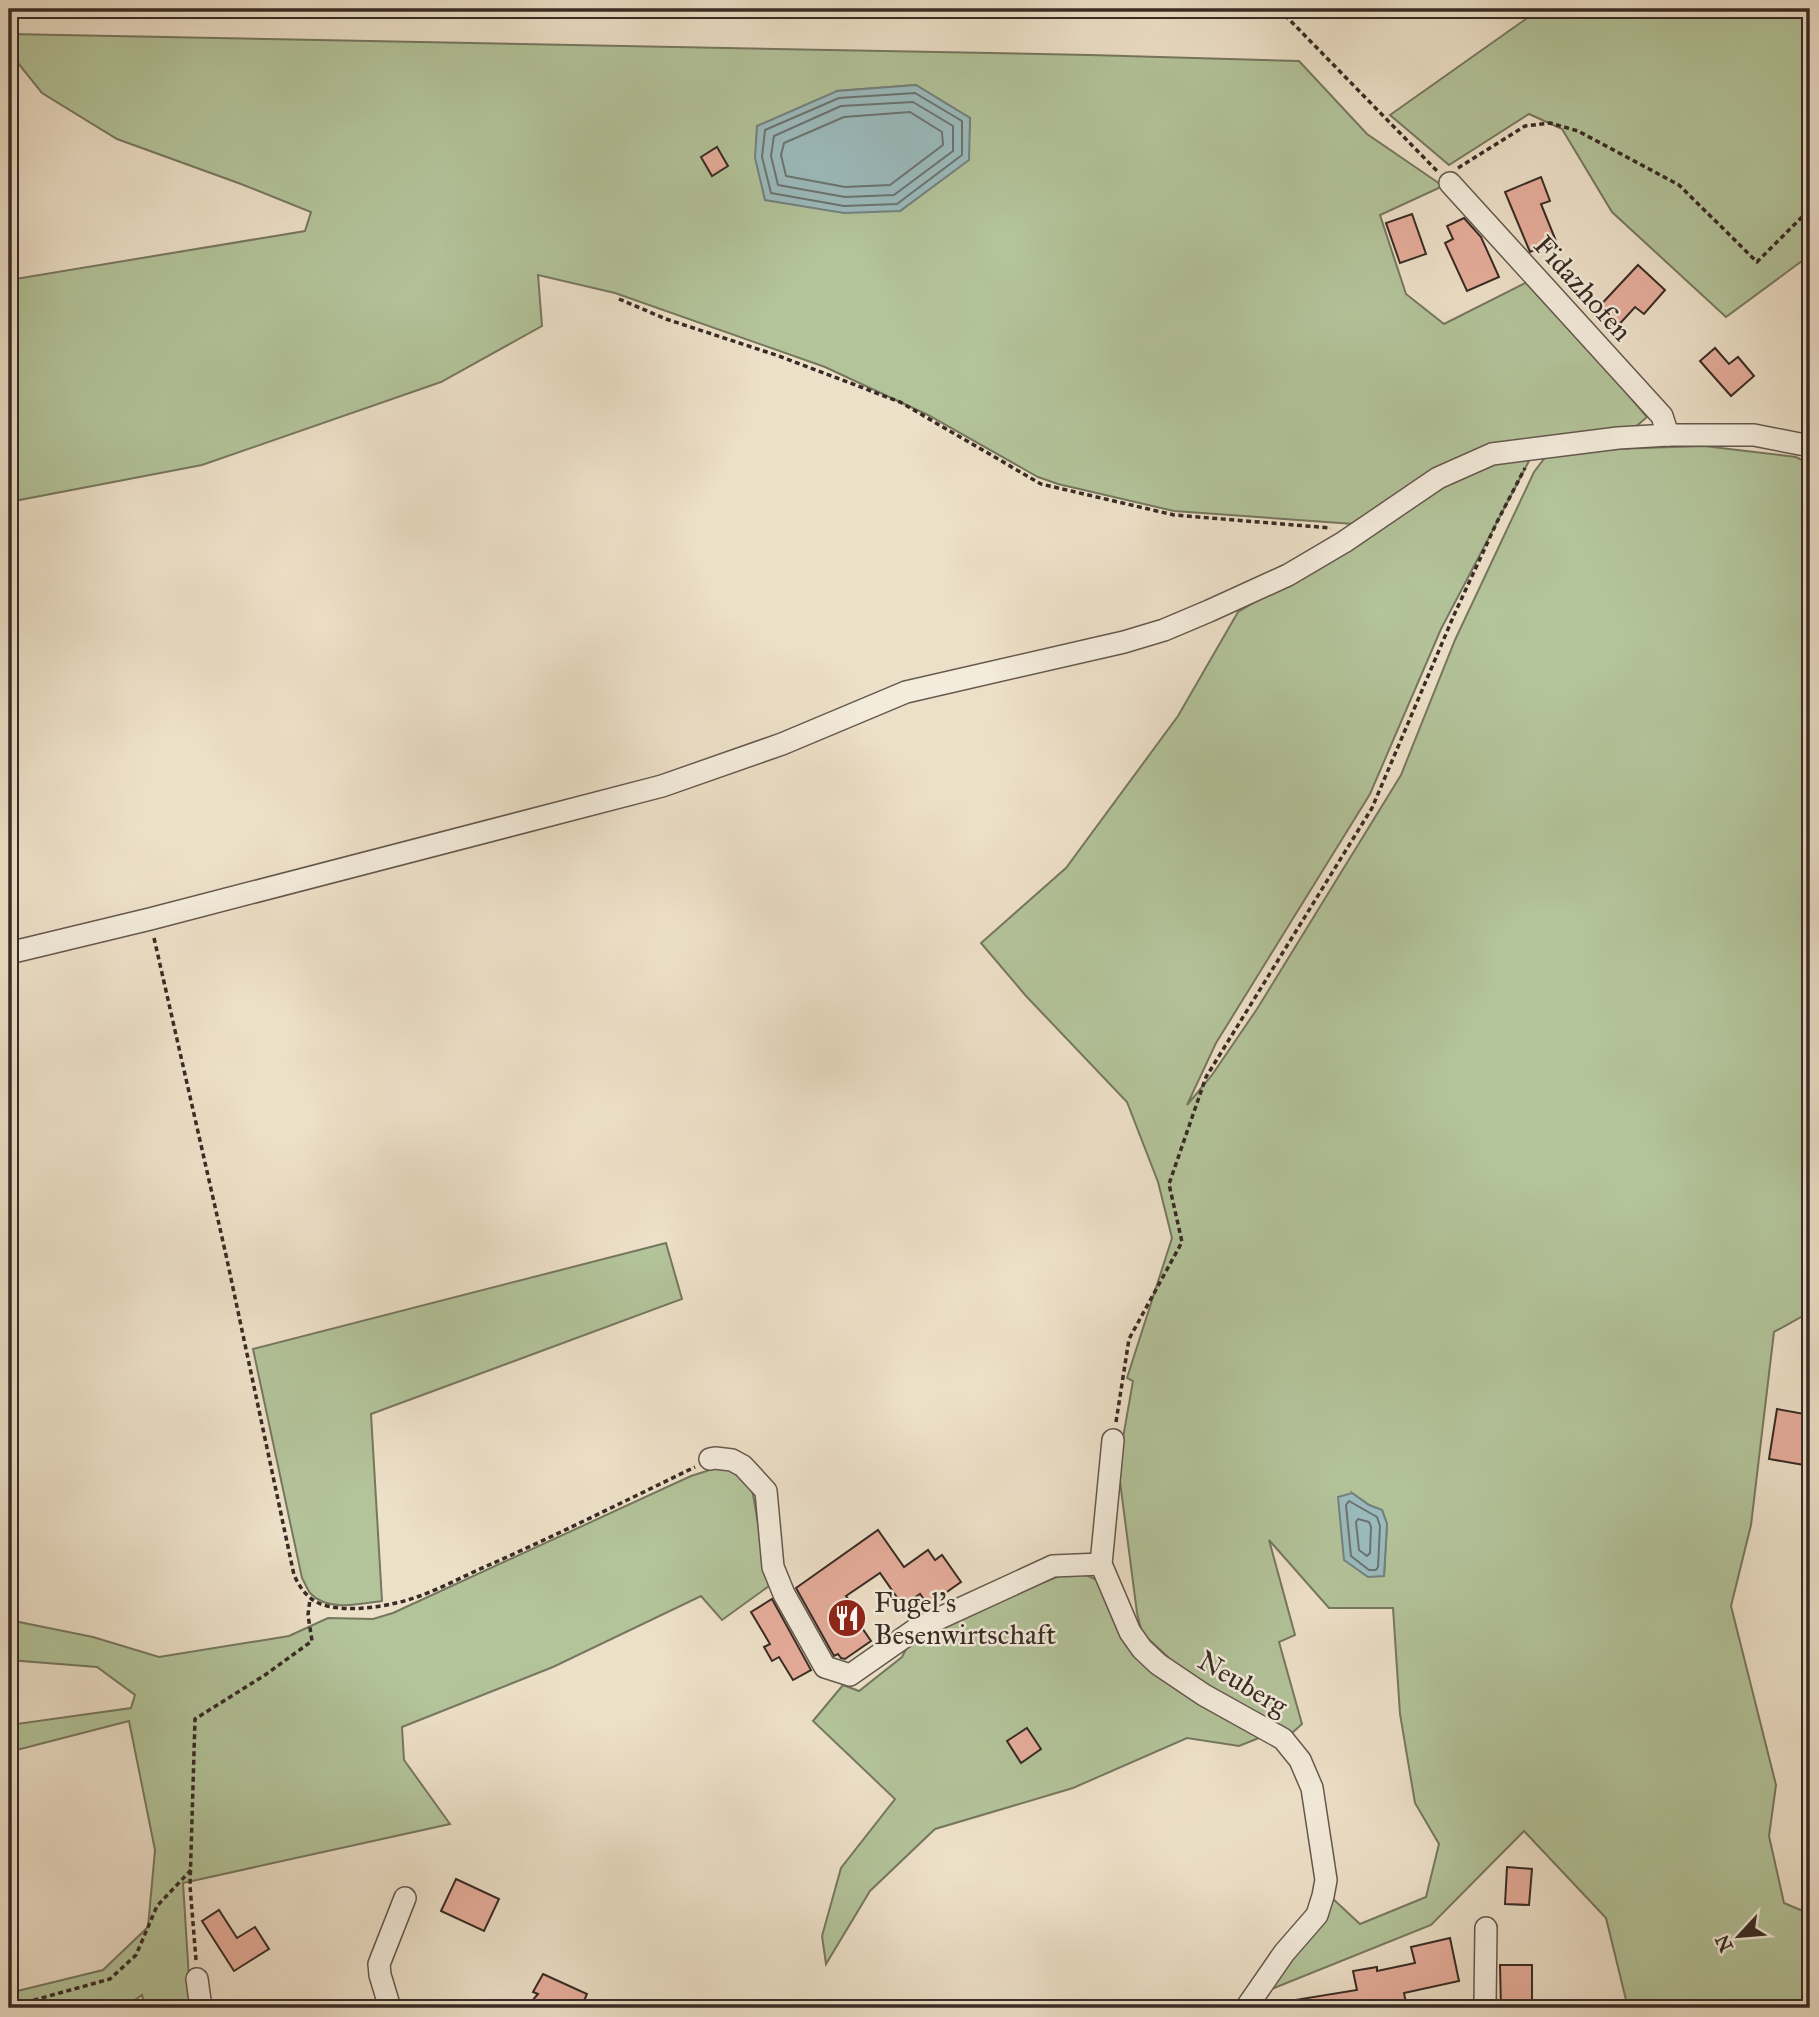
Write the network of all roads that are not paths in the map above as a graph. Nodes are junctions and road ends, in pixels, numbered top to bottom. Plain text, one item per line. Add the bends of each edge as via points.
1 (1447, 180) road end
2 (1668, 435) junction
3 (1810, 446) edge
4 (9, 953) edge
5 (1113, 1440) road end
6 (710, 1460) road end
7 (1101, 1564) junction
8 (405, 1898) dead end
9 (1486, 1928) dead end
10 (197, 1979) road end
11 (201, 2008) edge
12 (390, 2008) edge
13 (1245, 2008) edge
14 (1482, 2008) edge

1 - 2 street, Fidazhofen via 1662,416
2 - 3 street via 1754,435
2 - 4 street via 1492,454 1438,478 1288,575 1164,630 906,692 782,744 662,786
5 - 7 street, Neuberg
6 - 7 street via 732,1460 743,1466 766,1491 773,1567 784,1594 825,1667 850,1675 916,1629 1054,1566
7 - 13 street, Neuberg via 1142,1649 1204,1695 1283,1739 1300,1760 1312,1788 1326,1880 1323,1896 1317,1915
8 - 12 street via 379,1964
9 - 14 street
10 - 11 street

